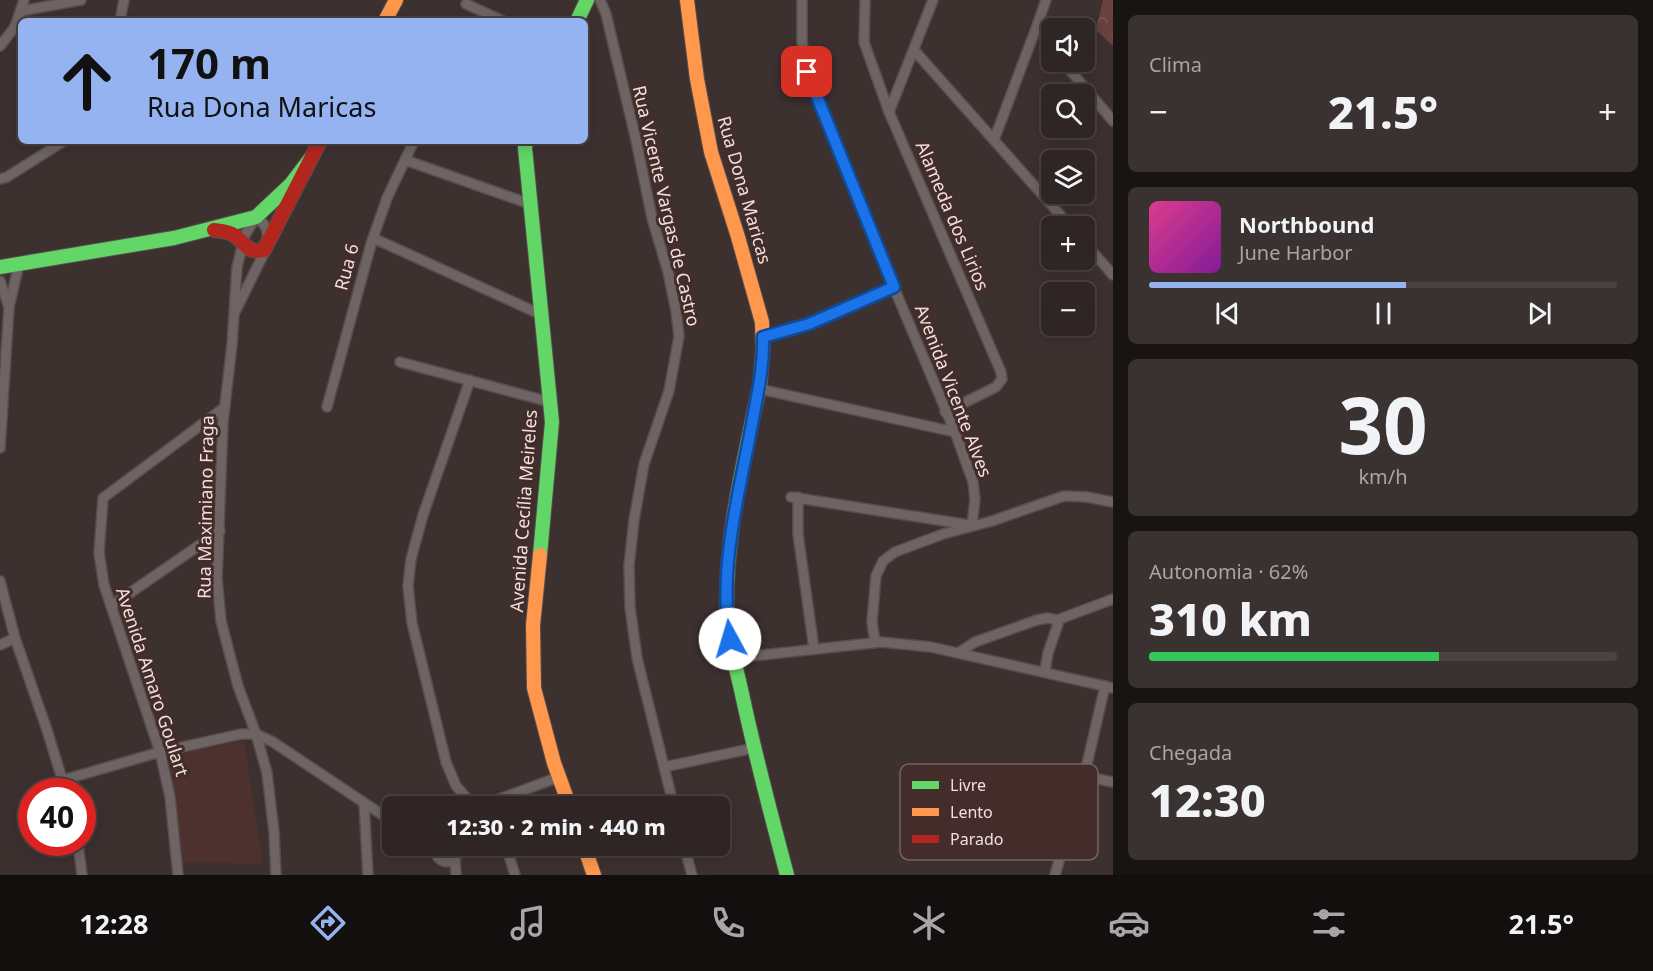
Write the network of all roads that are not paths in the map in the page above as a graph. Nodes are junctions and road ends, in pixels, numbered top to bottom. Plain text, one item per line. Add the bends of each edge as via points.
1 (24, 0) edge
2 (81, 0) edge
3 (124, 0) edge
4 (396, 0) edge
5 (587, 0) edge
6 (600, 0) edge
7 (687, 0) edge
8 (802, 0) edge
9 (865, 0) edge
10 (933, 0) edge
11 (1046, 0) edge
12 (466, 4) dead end
13 (21, 11) junction
14 (18, 18) edge
15 (121, 18) edge
16 (387, 18) edge
17 (496, 18) edge
18 (578, 18) edge
19 (18, 19) edge
20 (1038, 23) junction
21 (1041, 28) edge
22 (0, 46) edge
23 (914, 50) junction
24 (1071, 72) edge
25 (889, 111) junction
26 (1113, 121) edge
27 (993, 140) junction
28 (59, 144) edge
29 (318, 144) edge
30 (413, 144) edge
31 (526, 144) edge
32 (310, 159) junction
33 (405, 160) junction
34 (0, 179) edge
35 (530, 204) junction
36 (1061, 216) edge
37 (256, 217) junction
38 (209, 230) junction
39 (373, 238) junction
40 (242, 244) junction
41 (268, 245) junction
42 (1095, 255) edge
43 (19, 264) junction
44 (0, 267) edge
45 (1113, 275) edge
46 (0, 281) edge
47 (894, 287) junction
48 (9, 307) junction
49 (234, 314) junction
50 (542, 315) junction
51 (763, 337) junction
52 (400, 362) dead end
53 (470, 380) junction
54 (759, 389) junction
55 (550, 402) junction
56 (225, 407) junction
57 (327, 407) dead end
58 (945, 412) junction
59 (955, 432) junction
60 (0, 448) edge
61 (1113, 501) edge
62 (972, 525) junction
63 (220, 531) junction
64 (0, 581) edge
65 (1113, 599) edge
66 (111, 606) junction
67 (1057, 620) junction
68 (15, 638) junction
69 (875, 642) junction
70 (0, 645) edge
71 (814, 649) junction
72 (958, 653) junction
73 (734, 658) junction
74 (1045, 671) junction
75 (1109, 687) edge
76 (256, 734) junction
77 (754, 748) junction
78 (160, 752) junction
79 (1087, 764) edge
80 (664, 767) junction
81 (559, 777) junction
82 (62, 778) edge
83 (70, 778) edge
84 (1098, 779) edge
85 (1113, 782) edge
86 (463, 796) edge
87 (508, 796) edge
88 (566, 796) edge
89 (671, 796) edge
90 (364, 803) junction
91 (382, 815) edge
92 (80, 856) edge
93 (437, 856) edge
94 (456, 856) edge
95 (509, 856) edge
96 (587, 856) edge
97 (687, 856) edge
98 (455, 859) junction
99 (1058, 860) edge
100 (82, 875) edge
101 (178, 875) edge
102 (276, 875) edge
103 (368, 875) edge
104 (456, 875) edge
105 (515, 875) edge
106 (594, 875) edge
107 (692, 875) edge
108 (787, 875) edge
109 (1054, 875) edge

1 - 13 street
2 - 13 street
3 - 15 street
4 - 16 street
5 - 18 street
6 - 80 street, Rua Vicente Vargas de Castro via 668,272 679,336 669,391 644,464 629,566 637,658
7 - 51 street, Rua Dona Maricas via 711,152 762,322
8 - 47 street, Avenida Vicente Alves via 807,72
9 - 25 street, Alameda dos Lirios via 864,42
10 - 23 street
11 - 20 street
12 - 17 street
13 - 14 street
19 - 22 street
20 - 21 street
20 - 27 street
23 - 25 street
23 - 27 street
24 - 26 street
25 - 58 street, Alameda dos Lirios via 1001,372 1002,379 996,387
27 - 36 street
28 - 34 street
29 - 32 street
30 - 33 street, Rua 6
31 - 35 street, Avenida Cecília Meireles
32 - 37 street via 291,184
32 - 41 street
33 - 35 street
33 - 39 street, Rua 6
35 - 50 street, Avenida Cecília Meireles
37 - 38 street
37 - 40 street, Rua Maximiano Fraga
37 - 41 street via 267,230
38 - 40 street via 231,233
38 - 43 street
39 - 50 street
39 - 57 street, Rua 6
40 - 41 street via 258,252
40 - 49 street, Rua Maximiano Fraga
41 - 49 street, Rua Maximiano Fraga
42 - 45 street
43 - 44 street
43 - 48 street
46 - 48 street
47 - 51 street via 809,324
47 - 58 street, Avenida Vicente Alves
48 - 60 street
49 - 56 street, Rua Maximiano Fraga
50 - 55 street, Avenida Cecília Meireles
51 - 54 street, Rua Dona Maricas
52 - 53 street
53 - 55 street
53 - 86 street via 423,515 408,586 414,633 446,762
54 - 59 street
54 - 73 street, Rua Dona Maricas via 731,537 727,621
55 - 81 street, Avenida Cecília Meireles via 552,422 533,625 534,688
56 - 63 street, Rua Maximiano Fraga
56 - 66 street, Avenida Amaro Goulart via 103,498 99,553
58 - 59 street, Avenida Vicente Alves
59 - 62 street, Avenida Vicente Alves via 973,482
61 - 62 street via 1064,496
62 - 69 street via 895,552 883,561 876,576 872,622
62 - 71 street via 795,497
63 - 66 street
63 - 76 street, Rua Maximiano Fraga via 221,621
64 - 68 street
65 - 67 street
66 - 78 street, Avenida Amaro Goulart
67 - 72 street via 1037,620 975,642
67 - 74 street
68 - 70 street
68 - 82 street
69 - 71 street
69 - 72 street
71 - 73 street
72 - 74 street
73 - 77 street, Rua Dona Maricas
74 - 75 street
75 - 79 street
76 - 78 street
76 - 90 street
76 - 102 street, Rua Maximiano Fraga via 267,773
77 - 80 street
77 - 108 street, Rua Dona Maricas
78 - 83 street
78 - 101 street, Avenida Amaro Goulart via 170,797
80 - 89 street, Rua Vicente Vargas de Castro
81 - 87 street
81 - 88 street, Avenida Cecília Meireles
84 - 85 street
90 - 91 street
90 - 103 street
92 - 100 street
93 - 98 street via 447,862
94 - 98 street
95 - 105 street
96 - 106 street
97 - 107 street
98 - 104 street
99 - 109 street

